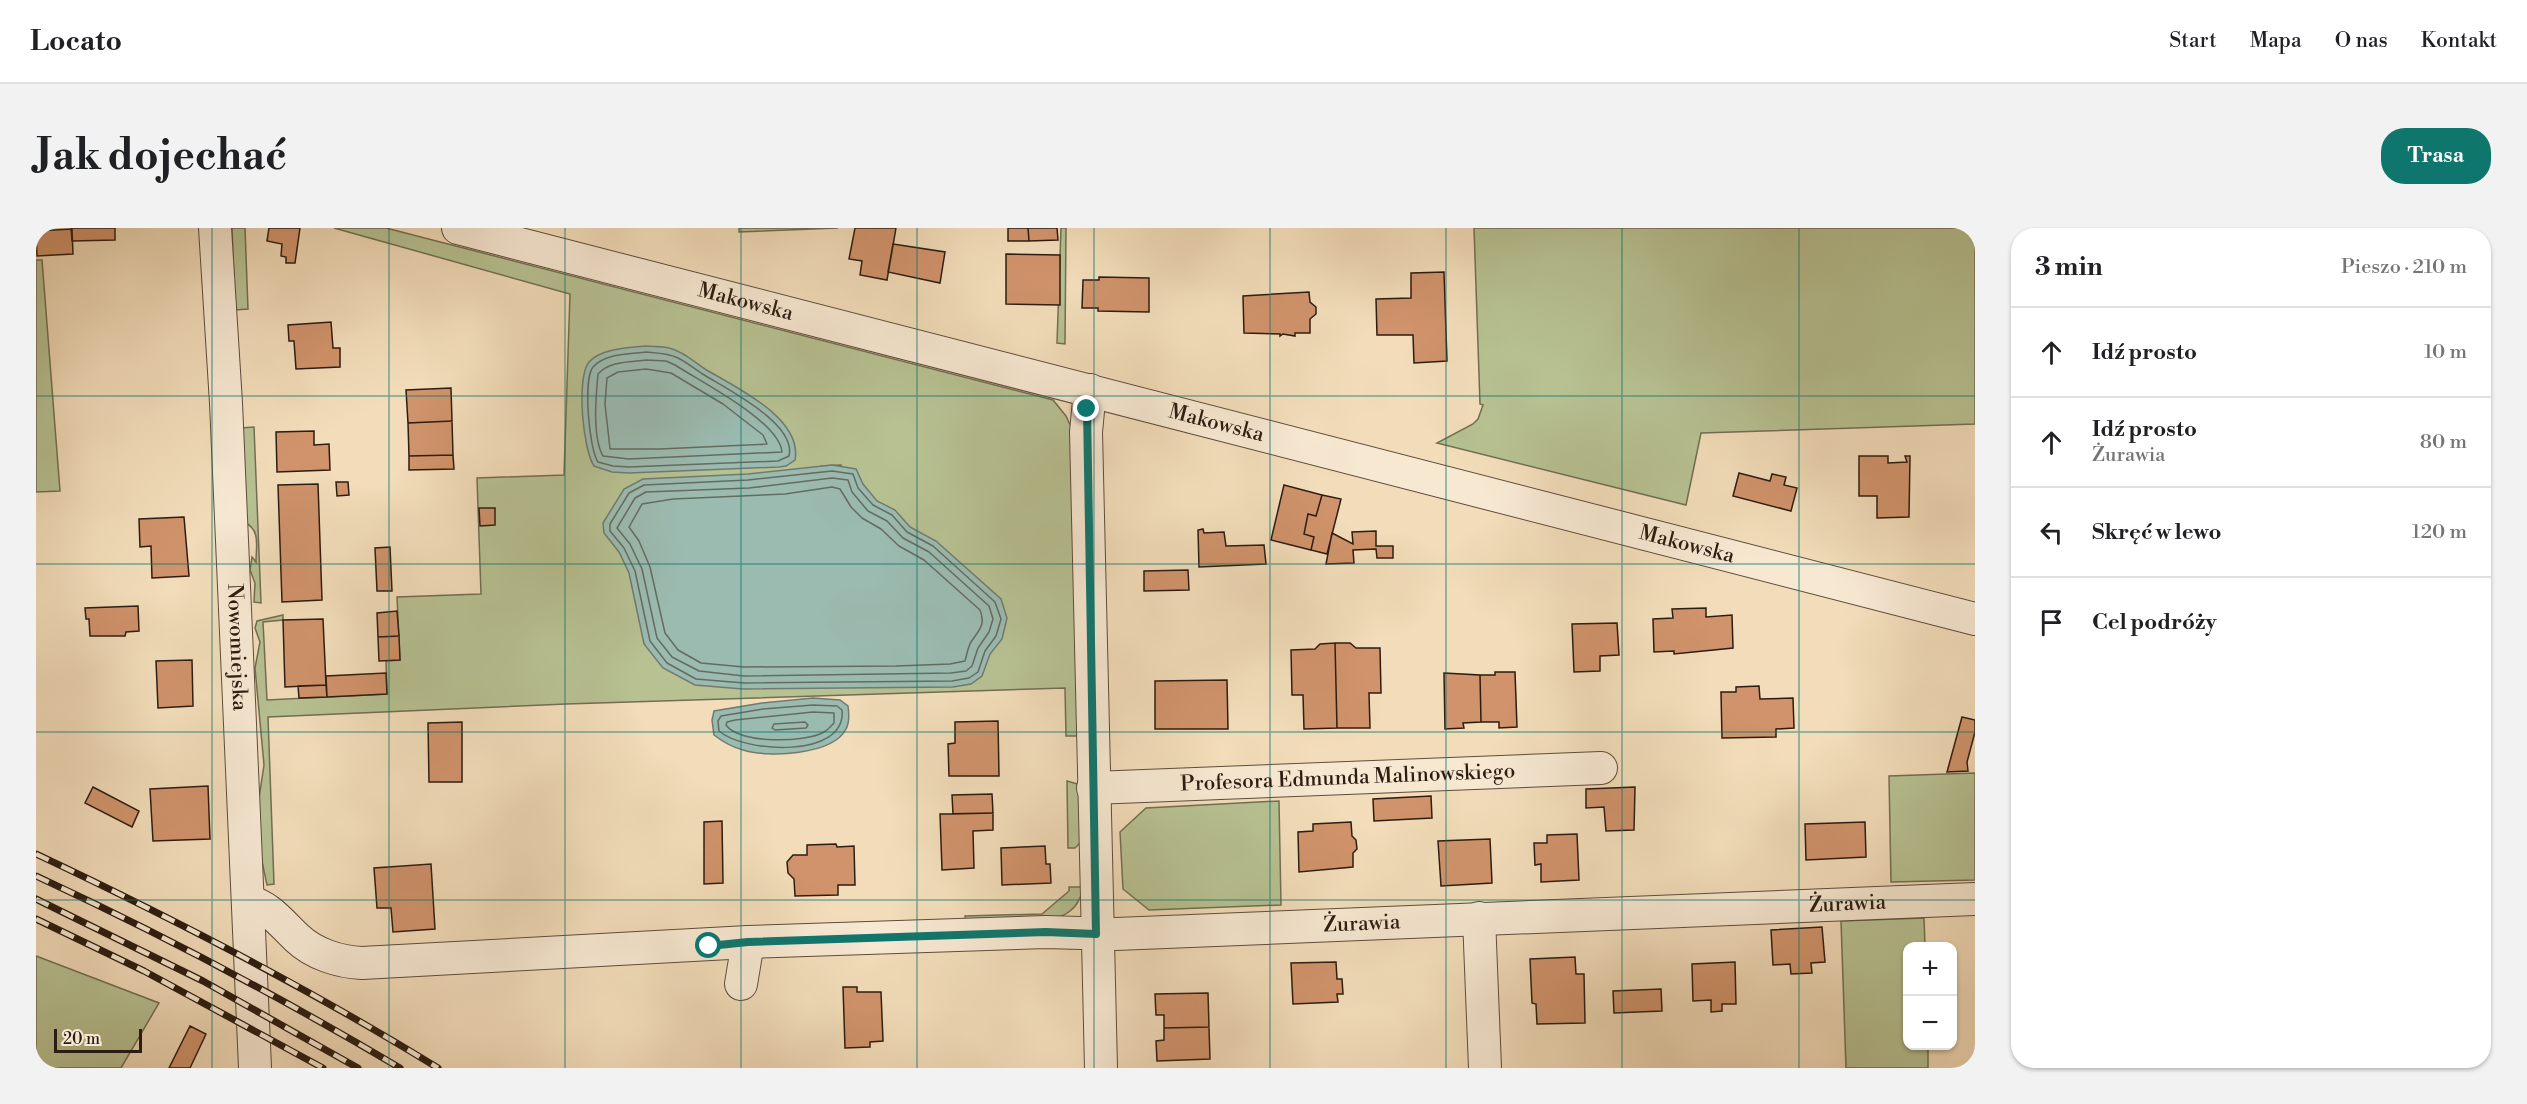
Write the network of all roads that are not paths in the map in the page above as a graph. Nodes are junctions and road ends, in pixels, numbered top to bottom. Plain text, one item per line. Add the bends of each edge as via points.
1 (215, 228) edge
2 (459, 228) edge
3 (1090, 390) junction
4 (1975, 620) edge
5 (1601, 768) dead end
6 (1093, 788) junction
7 (1975, 899) edge
8 (248, 902) junction
9 (1479, 918) junction
10 (1096, 934) junction
11 (748, 942) junction
12 (741, 984) dead end
13 (255, 1068) edge
14 (1101, 1068) edge
15 (1485, 1068) edge

1 - 8 street, Nowomiejska
2 - 3 street, Makowska
3 - 4 street, Makowska
3 - 6 street via 1086,432
5 - 6 street, Profesora Edmunda Malinowskiego
6 - 10 street
7 - 9 street, Żurawia
8 - 11 street, Żurawia via 274,915 305,944 349,962
8 - 13 street, Nowomiejska
9 - 10 street, Żurawia
9 - 15 street
10 - 11 street, Żurawia via 1046,932
10 - 14 street
11 - 12 street

